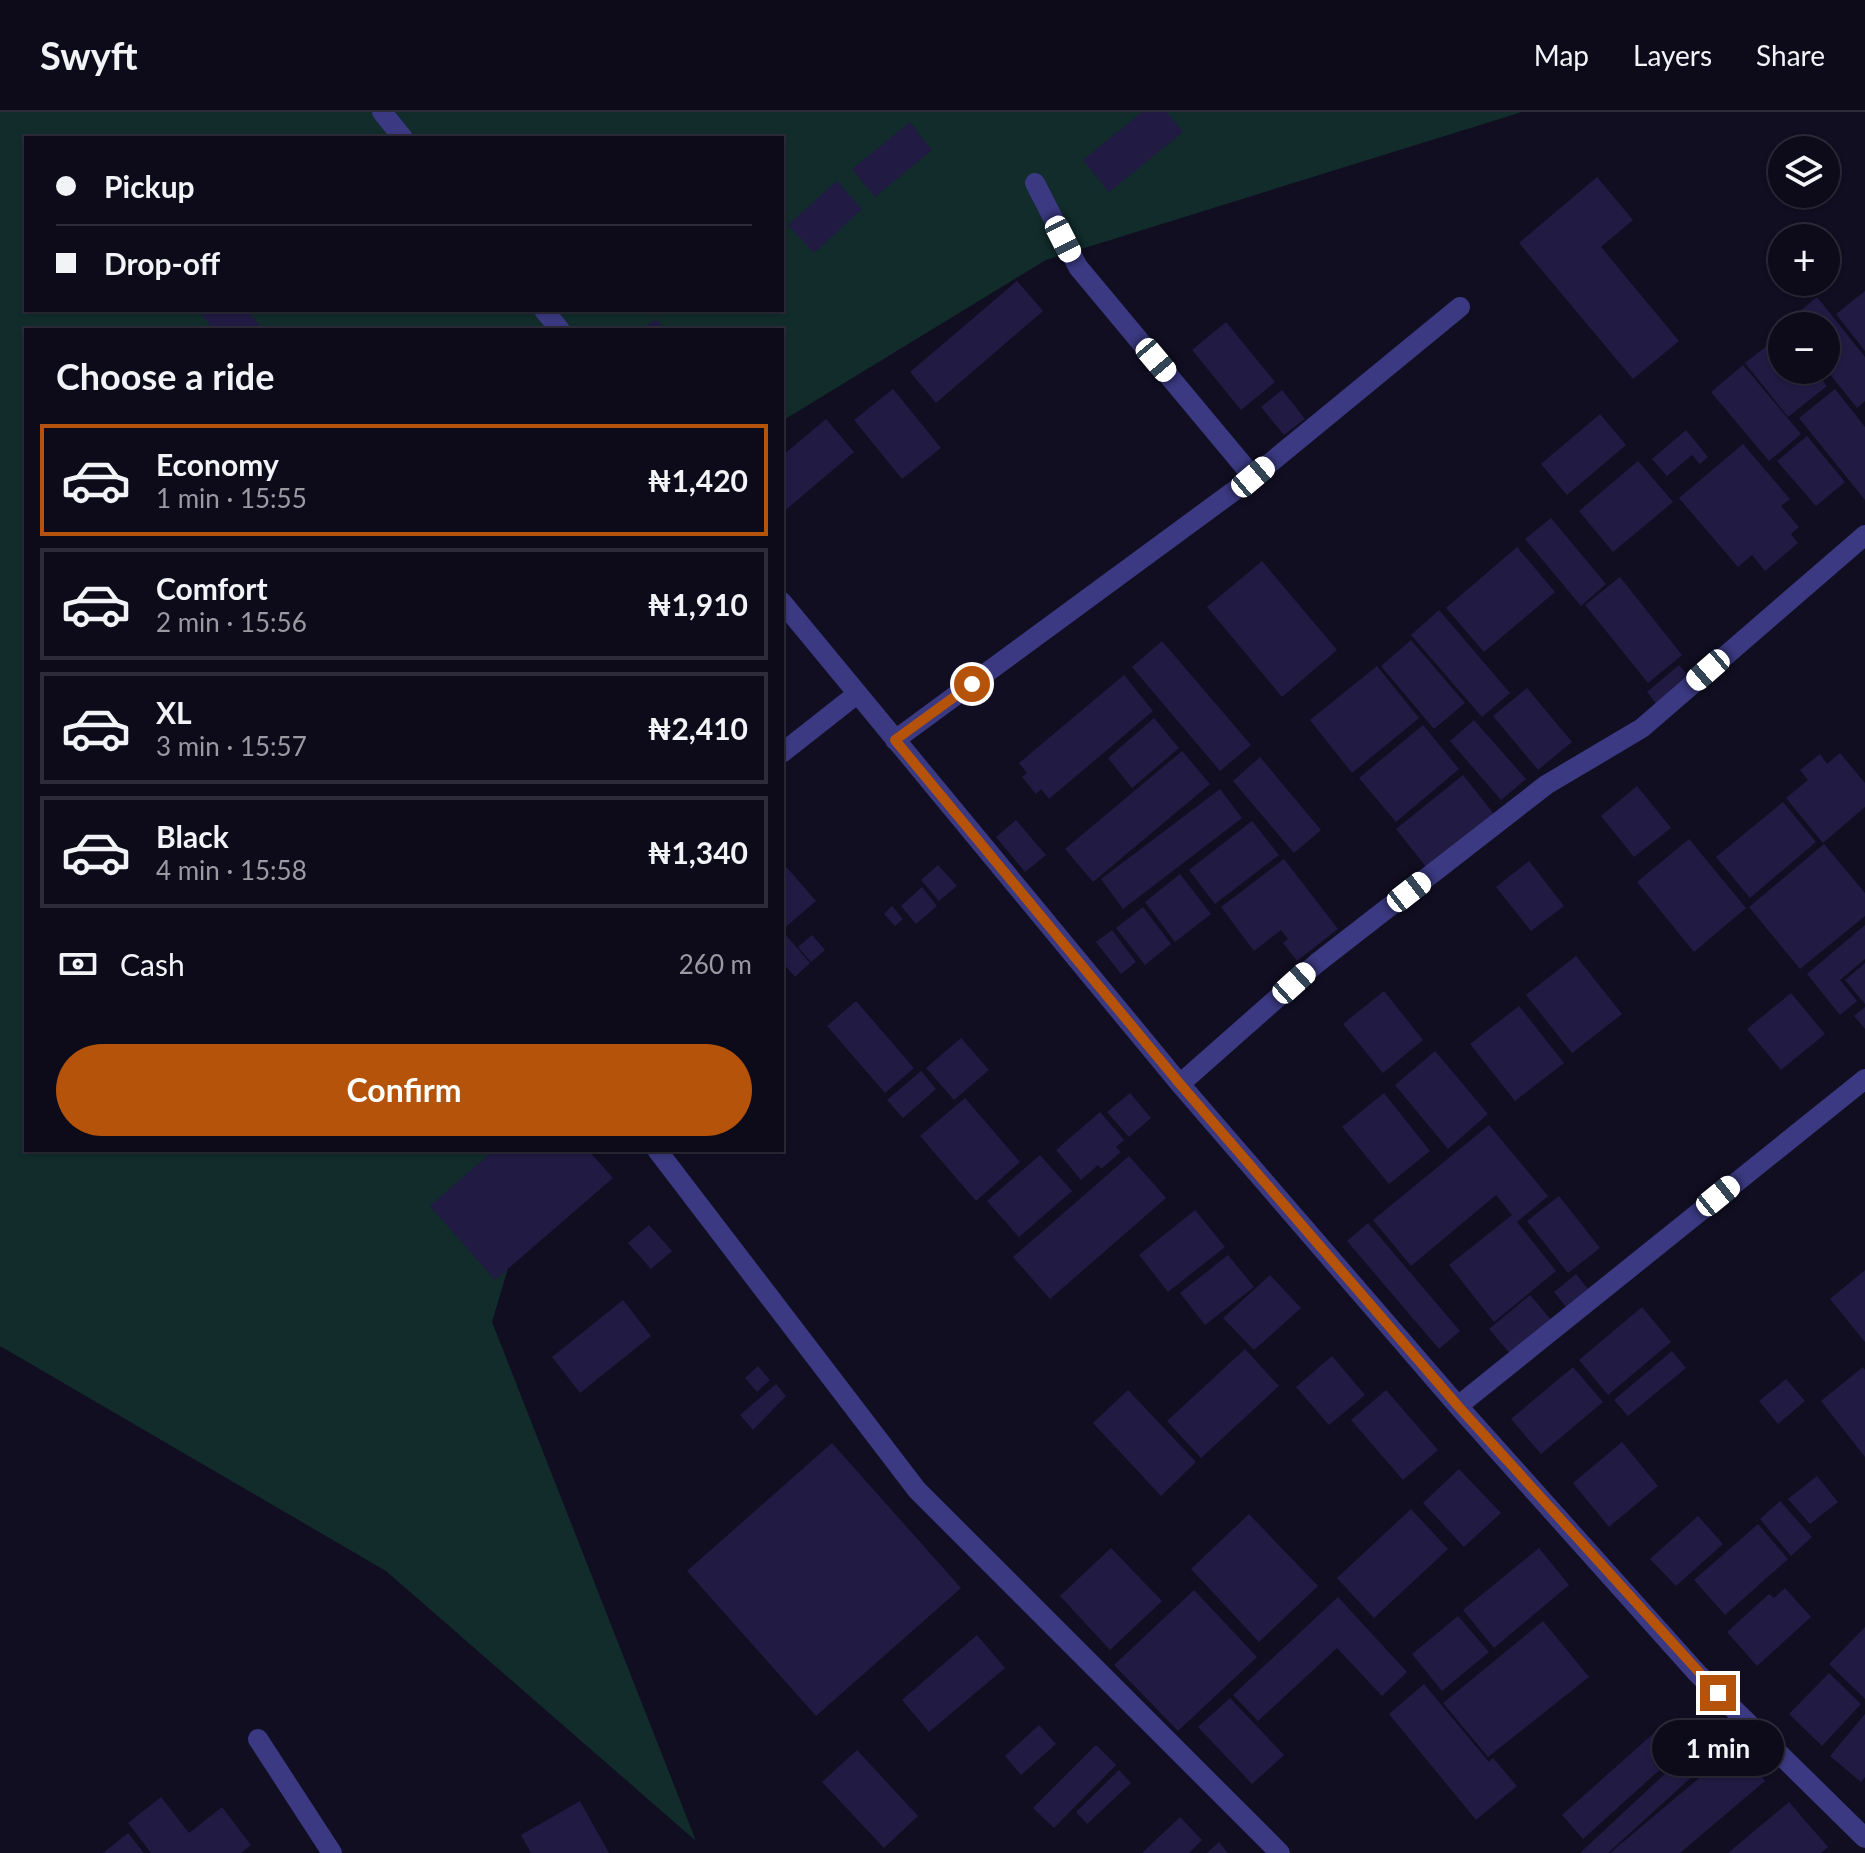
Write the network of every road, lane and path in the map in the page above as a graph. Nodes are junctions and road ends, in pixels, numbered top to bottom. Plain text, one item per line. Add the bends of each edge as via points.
1 (382, 112) edge
2 (401, 136) edge
3 (1035, 183) dead end
4 (1460, 307) dead end
5 (546, 312) edge
6 (558, 328) edge
7 (1253, 477) junction
8 (1865, 535) edge
9 (784, 604) edge
10 (857, 694) junction
11 (895, 740) junction
12 (784, 751) edge
13 (1865, 1079) edge
14 (1180, 1084) junction
15 (659, 1152) edge
16 (1458, 1406) junction
17 (258, 1739) dead end
18 (1865, 1838) edge
19 (332, 1853) edge
20 (1280, 1853) edge

1 - 2 street
3 - 7 street via 1078,267
4 - 7 street
5 - 6 street
7 - 11 street
8 - 14 street via 1642,728 1522,804 1317,963
9 - 10 street
10 - 11 street
10 - 12 street
11 - 14 street
13 - 16 street
14 - 16 street
15 - 20 street via 917,1490
16 - 18 street via 1697,1673
17 - 19 street

